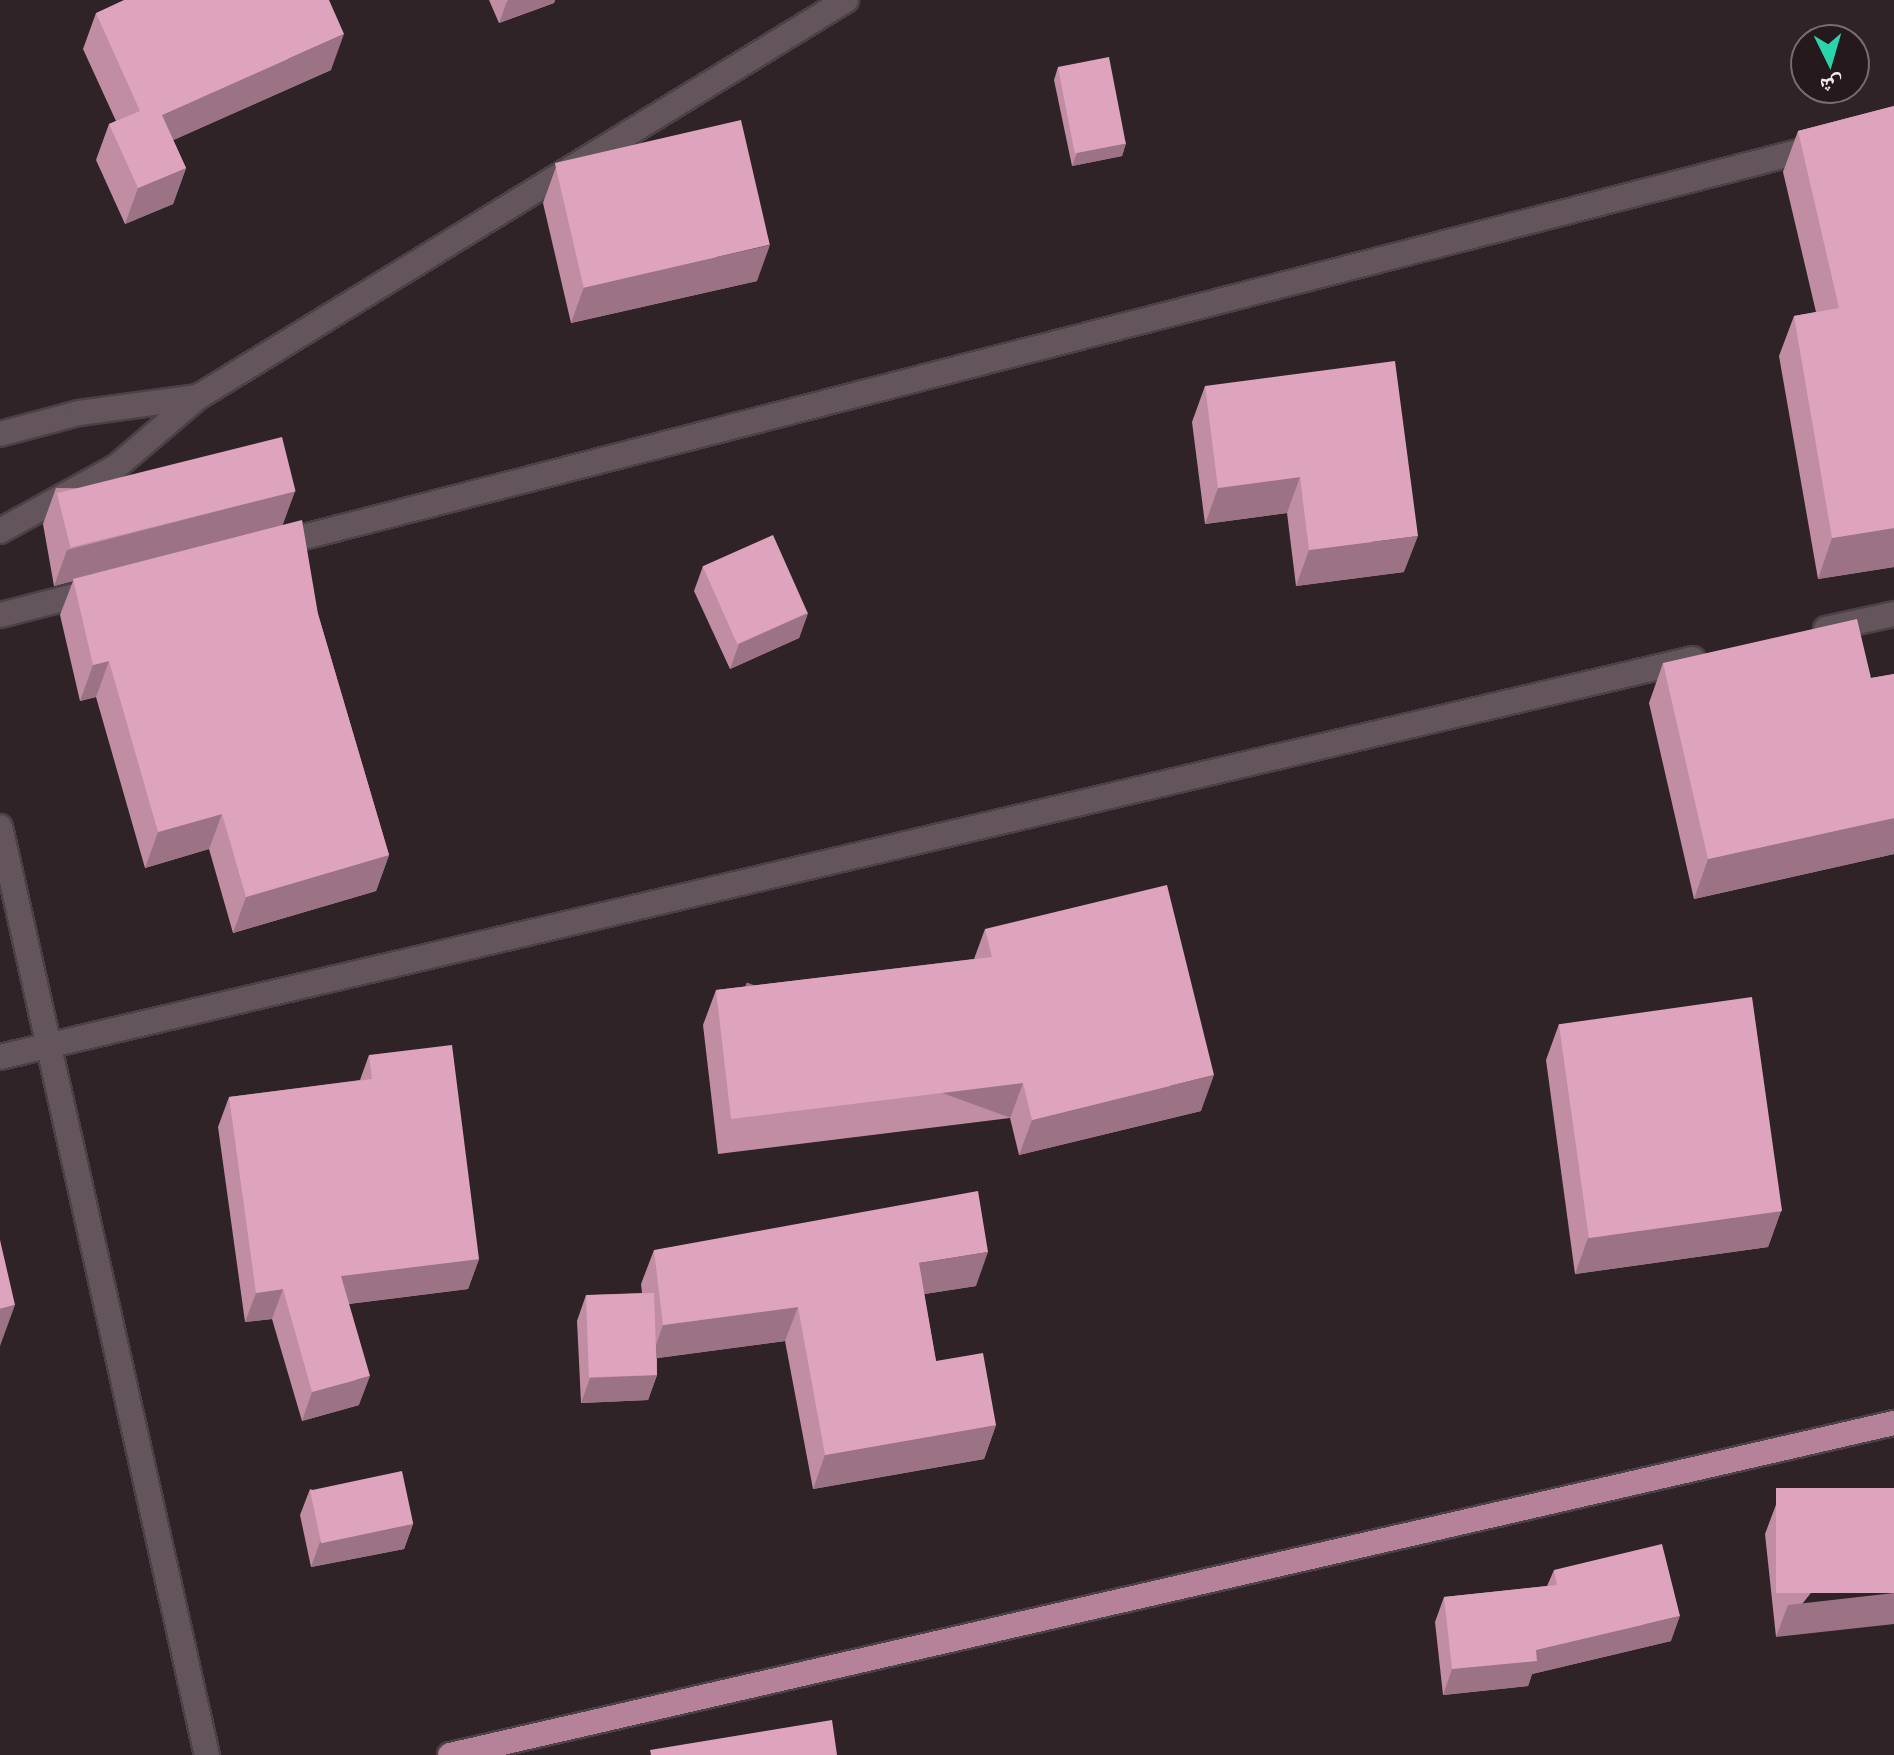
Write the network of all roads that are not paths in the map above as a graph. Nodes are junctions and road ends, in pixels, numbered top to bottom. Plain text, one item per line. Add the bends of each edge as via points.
1 (846, 0) edge
2 (1848, 140) edge
3 (198, 397) junction
4 (0, 434) edge
5 (0, 531) edge
6 (246, 552) edge
7 (123, 584) edge
8 (1894, 614) edge
9 (0, 615) edge
10 (1802, 634) edge
11 (1725, 652) edge
12 (0, 827) edge
13 (53, 1045) junction
14 (0, 1057) edge
15 (1894, 1423) edge
16 (207, 1755) edge
17 (450, 1755) edge

1 - 3 street
2 - 6 street
3 - 4 street via 79,413
3 - 5 street via 116,467
7 - 9 street
8 - 10 street
11 - 13 street
12 - 13 street
13 - 14 street
13 - 16 street
15 - 17 main road

